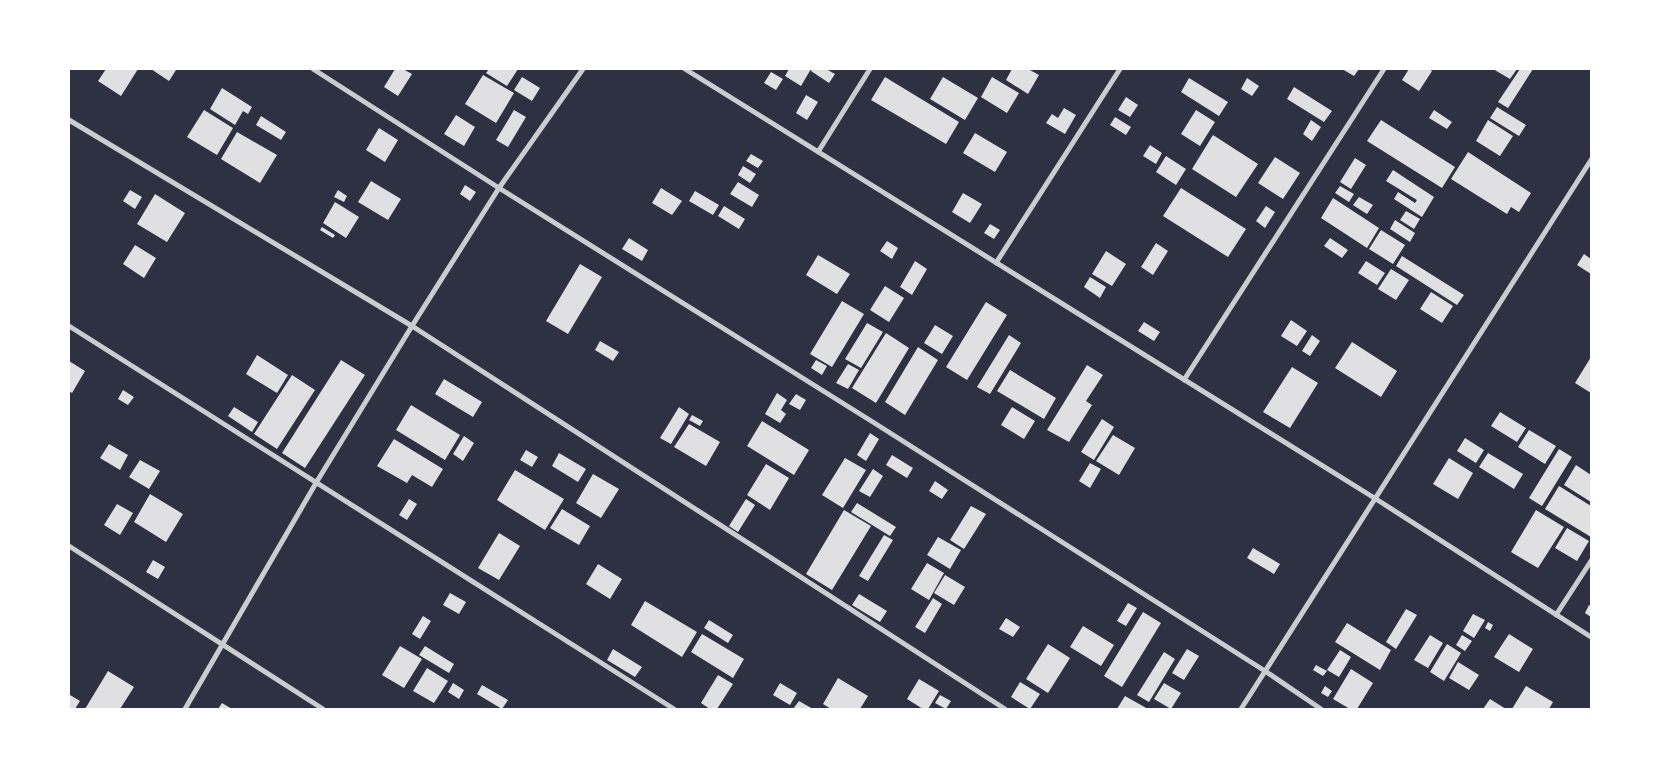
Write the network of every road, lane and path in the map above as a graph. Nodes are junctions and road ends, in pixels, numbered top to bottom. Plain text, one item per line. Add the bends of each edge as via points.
1 (312, 69) edge
2 (583, 69) edge
3 (685, 69) edge
4 (870, 69) edge
5 (1120, 69) edge
6 (1384, 69) edge
7 (69, 120) edge
8 (818, 152) junction
9 (1591, 160) edge
10 (498, 188) junction
11 (996, 263) junction
12 (69, 326) edge
13 (412, 326) junction
14 (1184, 380) junction
15 (316, 482) junction
16 (1376, 500) junction
17 (69, 546) edge
18 (1591, 561) edge
19 (1556, 615) junction
20 (1591, 637) edge
21 (223, 646) junction
22 (1265, 671) junction
23 (185, 709) edge
24 (323, 709) edge
25 (674, 709) edge
26 (1005, 709) edge
27 (1241, 709) edge
28 (1321, 709) edge

1 - 10 street
2 - 10 street
3 - 8 street
4 - 8 street
5 - 11 street
6 - 14 street
7 - 13 street
8 - 11 street
9 - 16 street
10 - 13 street
10 - 22 street
11 - 14 street
12 - 15 street
13 - 15 street
13 - 26 street
14 - 16 street
15 - 21 street
15 - 25 street
16 - 19 street
16 - 22 street
17 - 21 street
18 - 19 street
19 - 20 street
21 - 23 street
21 - 24 street
22 - 27 street
22 - 28 street

